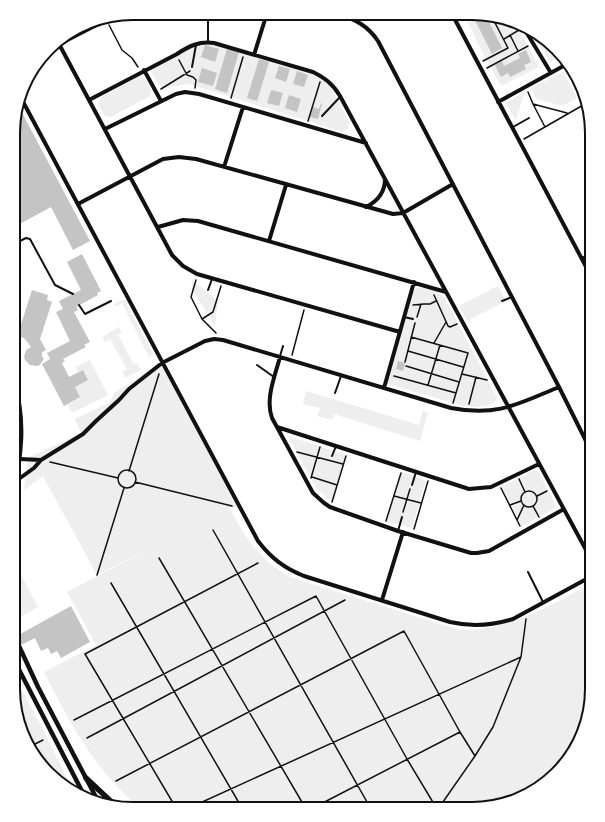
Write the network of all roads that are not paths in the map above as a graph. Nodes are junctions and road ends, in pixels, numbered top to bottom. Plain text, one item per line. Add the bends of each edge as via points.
1 (265, 20) edge
2 (355, 20) edge
3 (455, 20) edge
4 (208, 21) dead end
5 (529, 36) edge
6 (208, 42) junction
7 (196, 43) junction
8 (60, 46) edge
9 (254, 55) junction
10 (563, 66) edge
11 (192, 67) road end
12 (143, 71) junction
13 (551, 73) junction
14 (340, 96) junction
15 (89, 100) junction
16 (161, 101) junction
17 (498, 102) junction
18 (24, 104) edge
19 (243, 107) junction
20 (322, 116) dead end
21 (529, 118) dead end
22 (105, 128) junction
23 (512, 128) junction
24 (366, 143) junction
25 (224, 167) junction
26 (130, 176) junction
27 (385, 178) junction
28 (453, 184) junction
29 (286, 185) junction
30 (78, 204) junction
31 (366, 207) junction
32 (403, 213) junction
33 (158, 227) junction
34 (20, 241) edge
35 (269, 241) junction
36 (585, 258) edge
37 (582, 259) junction
38 (585, 265) edge
39 (212, 278) junction
40 (414, 282) junction
41 (208, 290) dead end
42 (446, 292) junction
43 (73, 294) dead end
44 (512, 296) junction
45 (111, 301) dead end
46 (502, 301) dead end
47 (79, 305) dead end
48 (404, 317) junction
49 (413, 319) dead end
50 (400, 332) junction
51 (283, 346) dead end
52 (280, 357) junction
53 (162, 363) junction
54 (257, 365) dead end
55 (341, 376) junction
56 (275, 378) junction
57 (559, 387) junction
58 (384, 388) junction
59 (335, 393) dead end
60 (509, 408) junction
61 (20, 413) edge
62 (276, 426) junction
63 (585, 439) edge
64 (336, 446) junction
65 (332, 456) dead end
66 (20, 459) joint
67 (41, 460) junction
68 (539, 464) junction
69 (416, 472) junction
70 (20, 479) edge
71 (412, 485) road end
72 (564, 509) junction
73 (402, 517) road end
74 (398, 531) junction
75 (403, 532) junction
76 (585, 548) edge
77 (528, 572) dead end
78 (585, 580) edge
79 (382, 600) junction
80 (543, 602) junction
81 (20, 650) edge
82 (20, 672) edge
83 (86, 778) junction
84 (81, 789) edge
85 (95, 795) edge
86 (108, 799) edge

1 - 9 street
2 - 28 street via 368,29 378,41
3 - 17 street
4 - 6 lane
5 - 13 street
6 - 7 street
6 - 9 street
7 - 11 lane
7 - 12 street
8 - 15 street
9 - 14 street via 313,72 332,84
10 - 13 street
12 - 15 street
12 - 16 street
13 - 17 street
14 - 20 lane
14 - 24 street
15 - 22 street
16 - 19 street via 180,93 193,93
16 - 22 street
17 - 23 street
18 - 30 street
19 - 24 street
19 - 25 street
21 - 23 lane
22 - 26 street
23 - 37 street
24 - 27 street
25 - 26 street via 187,158 171,158 163,159
25 - 29 street
26 - 30 street
26 - 33 street
27 - 31 street via 379,198
27 - 32 street
28 - 32 street
28 - 44 street
29 - 31 street
29 - 35 street
30 - 53 street
31 - 32 street via 393,214
32 - 42 street
33 - 35 street via 182,220 198,220
33 - 39 street via 176,259 189,270
34 - 43 lane via 30,239 54,285
35 - 40 street
36 - 37 street
37 - 38 street
39 - 41 lane
39 - 50 street
40 - 42 street
40 - 48 street
42 - 60 street
44 - 46 lane
44 - 57 street
45 - 47 lane via 85,314
48 - 49 lane
48 - 50 street
50 - 58 street
51 - 52 lane
52 - 53 street via 214,339
52 - 55 street
52 - 56 street
53 - 67 street via 129,389 83,434
53 - 79 street via 258,542 267,553 290,571
54 - 56 lane
55 - 58 street
55 - 59 lane
56 - 62 street via 269,405
57 - 60 street
57 - 63 street
58 - 60 street via 467,411
60 - 68 street
61 - 66 street
62 - 64 street
62 - 74 street via 318,498 330,507
64 - 65 lane
64 - 69 street
66 - 67 street
67 - 70 street
68 - 69 street via 483,489 469,489
68 - 72 street
69 - 71 lane
72 - 75 street via 489,551 477,553
72 - 76 street
73 - 74 lane
74 - 75 street
75 - 79 street
77 - 80 lane
78 - 80 street
79 - 80 street via 450,622 475,626 513,619
81 - 83 street
82 - 84 street
83 - 85 street
83 - 86 main road

